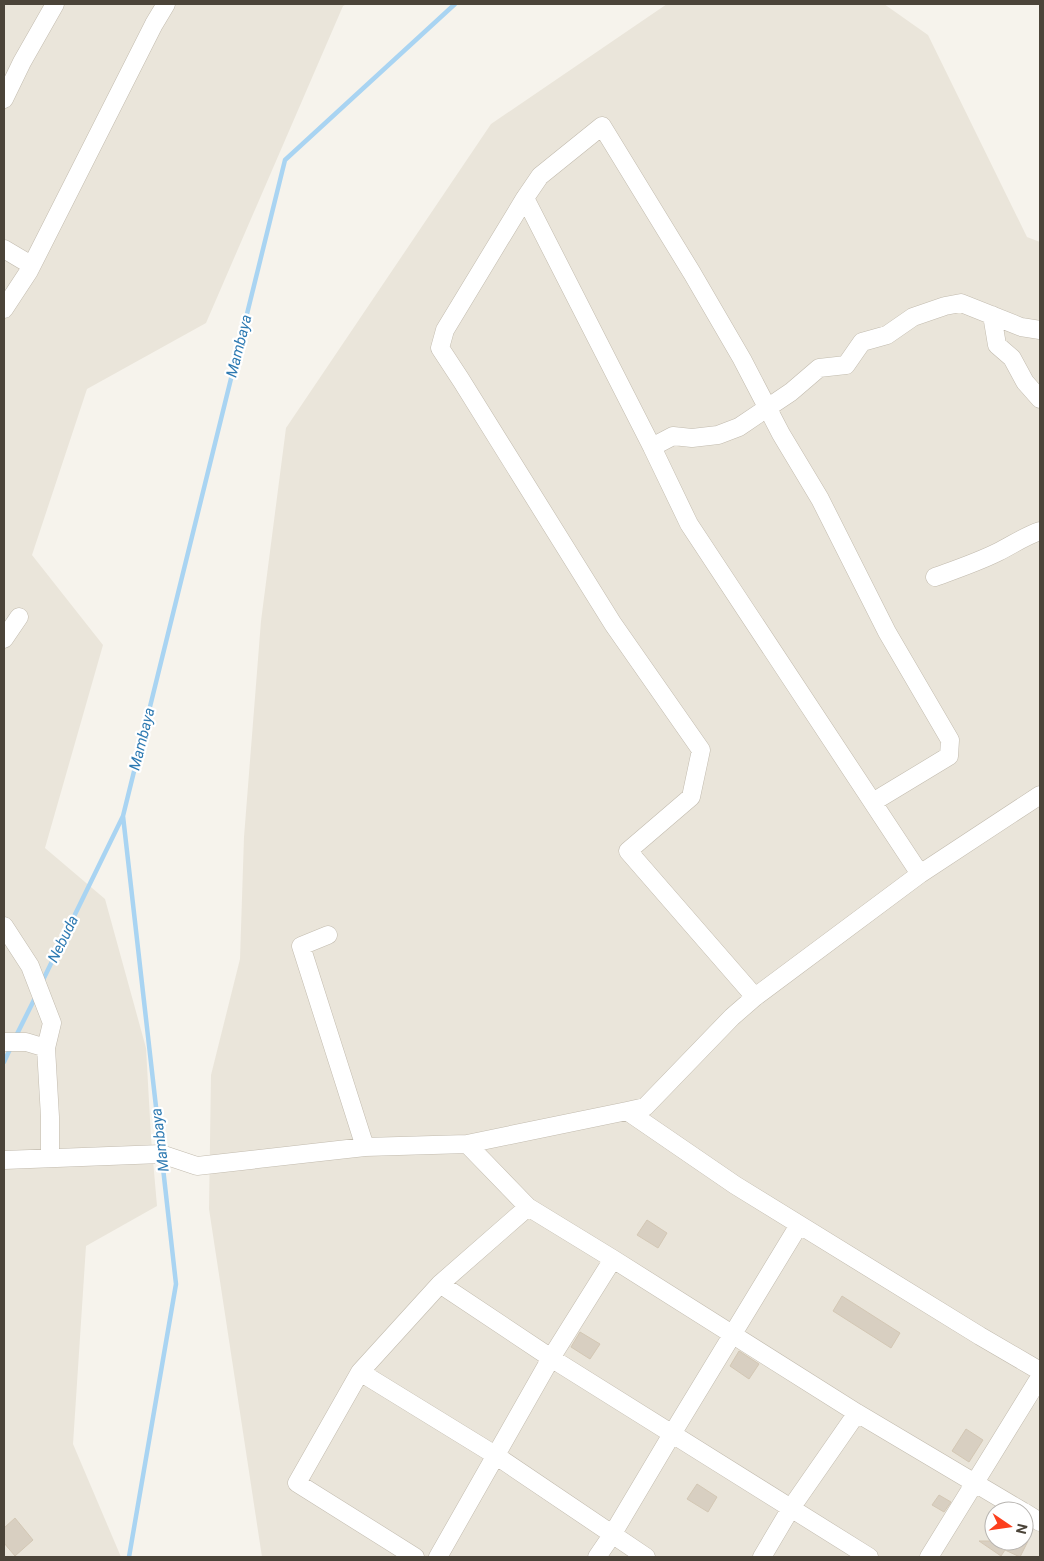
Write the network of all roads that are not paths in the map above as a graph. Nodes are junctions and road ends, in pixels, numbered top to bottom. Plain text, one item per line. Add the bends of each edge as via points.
1 (56, 4) edge
2 (166, 4) edge
3 (4, 98) edge
4 (525, 198) junction
5 (4, 249) edge
6 (31, 265) junction
7 (4, 309) edge
8 (992, 315) junction
9 (1040, 330) edge
10 (1040, 399) edge
11 (768, 408) junction
12 (652, 447) junction
13 (1040, 531) edge
14 (936, 577) dead end
15 (20, 616) dead end
16 (4, 639) edge
17 (1040, 795) edge
18 (873, 802) junction
19 (920, 874) junction
20 (4, 926) edge
21 (328, 934) dead end
22 (755, 997) junction
23 (4, 1042) edge
24 (46, 1048) junction
25 (627, 1111) junction
26 (467, 1144) junction
27 (365, 1147) junction
28 (50, 1158) junction
29 (4, 1160) edge
30 (528, 1207) junction
31 (800, 1225) junction
32 (613, 1259) junction
33 (440, 1284) junction
34 (733, 1334) junction
35 (551, 1358) junction
36 (1040, 1371) edge
37 (360, 1372) junction
38 (1040, 1377) edge
39 (857, 1413) junction
40 (672, 1434) junction
41 (495, 1455) junction
42 (974, 1484) junction
43 (1004, 1501) edge
44 (791, 1508) junction
45 (612, 1535) junction
46 (415, 1557) edge
47 (438, 1557) edge
48 (597, 1557) edge
49 (646, 1557) edge
50 (762, 1557) edge
51 (869, 1557) edge
52 (930, 1557) edge

1 - 3 street
2 - 6 street
4 - 11 street via 540,176 602,126 692,273
4 - 12 street
4 - 22 street via 445,330 440,348 613,624 701,750 691,797 628,851
5 - 6 street
6 - 7 street
8 - 9 street via 1021,327
8 - 10 street via 997,345 1012,358 1025,382
8 - 11 street via 961,303 913,317 887,335 862,342 846,365 818,368
11 - 12 street via 718,436 673,436
11 - 18 street via 820,499 887,632 950,740 949,756
12 - 18 street via 689,524
13 - 14 street via 977,562
15 - 16 street
17 - 19 street
18 - 19 street
19 - 22 street
20 - 24 street via 30,966 52,1023
21 - 27 street via 301,946
22 - 25 street via 645,1107
23 - 24 street via 26,1042
24 - 28 street
25 - 26 street
25 - 31 street via 734,1185
26 - 27 street
26 - 30 street
27 - 28 street via 197,1166 161,1154
28 - 29 street
30 - 32 street
30 - 33 street
31 - 34 street
31 - 36 street
32 - 34 street
32 - 35 street
33 - 35 street
33 - 37 street
34 - 39 street
34 - 40 street
35 - 40 street
35 - 41 street
37 - 41 street
37 - 46 street via 297,1483
38 - 42 street
39 - 42 street
39 - 44 street
40 - 44 street
40 - 45 street
41 - 45 street
41 - 47 street
42 - 43 street
42 - 52 street
44 - 50 street
44 - 51 street
45 - 48 street
45 - 49 street

